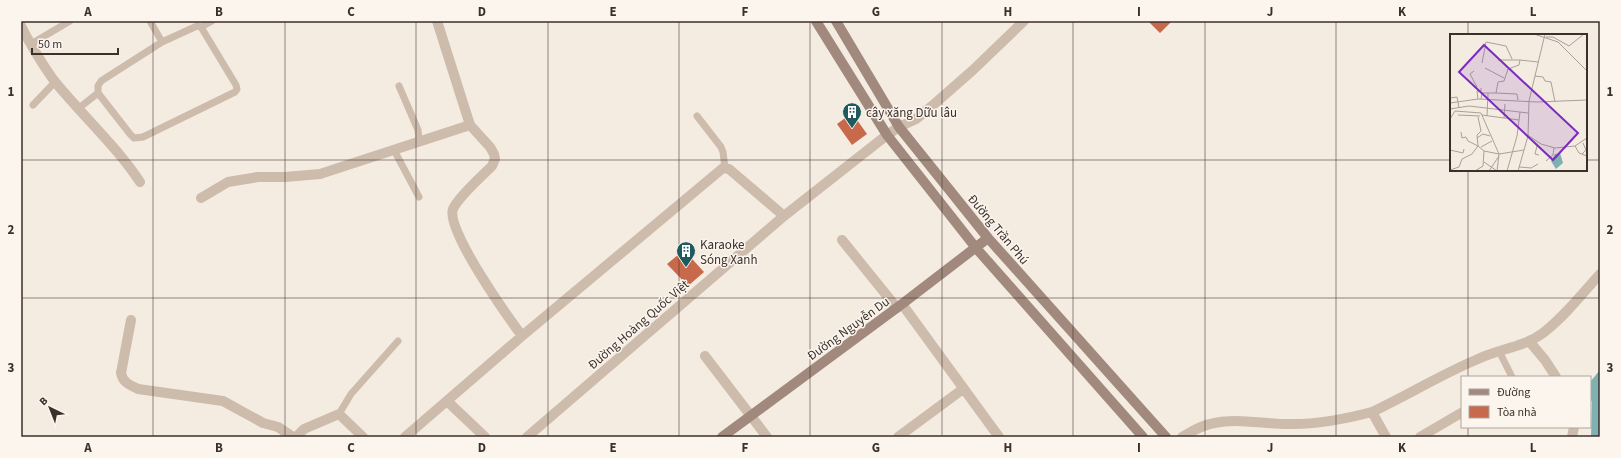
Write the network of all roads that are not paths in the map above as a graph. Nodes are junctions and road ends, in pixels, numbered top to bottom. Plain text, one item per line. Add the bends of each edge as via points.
1 (70, 21) edge
2 (150, 21) edge
3 (212, 21) edge
4 (437, 21) edge
5 (816, 21) edge
6 (836, 21) edge
7 (1024, 21) edge
8 (21, 27) edge
9 (202, 27) junction
10 (162, 42) junction
11 (31, 44) junction
12 (56, 82) junction
13 (399, 86) dead end
14 (98, 93) junction
15 (32, 105) dead end
16 (79, 108) junction
17 (696, 116) dead end
18 (470, 125) junction
19 (899, 127) junction
20 (887, 135) junction
21 (419, 141) junction
22 (394, 150) junction
23 (725, 168) junction
24 (140, 182) dead end
25 (418, 197) dead end
26 (201, 198) dead end
27 (784, 216) junction
28 (988, 238) junction
29 (842, 240) dead end
30 (976, 248) junction
31 (1600, 274) edge
32 (900, 306) junction
33 (130, 320) dead end
34 (522, 336) junction
35 (398, 341) dead end
36 (1529, 341) junction
37 (1499, 351) junction
38 (705, 356) dead end
39 (1512, 376) edge
40 (1555, 376) edge
41 (963, 389) junction
42 (447, 401) junction
43 (1372, 412) junction
44 (1460, 413) dead end
45 (339, 414) junction
46 (751, 416) junction
47 (295, 437) edge
48 (363, 437) edge
49 (405, 437) edge
50 (485, 437) edge
51 (527, 437) edge
52 (722, 437) edge
53 (768, 437) edge
54 (898, 437) edge
55 (999, 437) edge
56 (1143, 437) edge
57 (1166, 437) edge
58 (1182, 437) edge
59 (1386, 437) edge
60 (1420, 437) edge

1 - 11 lane
2 - 10 lane
3 - 9 lane
4 - 18 street
5 - 20 main road
6 - 19 main road, Đường Trần Phú
7 - 19 street, Đường Hoàng Quốc Việt via 932,106 916,119
8 - 11 street
9 - 10 lane via 197,26
9 - 14 lane via 236,85 235,92 138,138 130,134
10 - 14 lane via 101,81
11 - 12 street
12 - 15 lane
12 - 16 street
13 - 21 lane via 418,130
14 - 16 lane
16 - 24 street via 132,169
17 - 23 lane via 724,152
18 - 21 street
18 - 34 street via 490,147 495,159 492,166 458,201 453,210 454,225 484,280
19 - 20 street, Đường Hoàng Quốc Việt
19 - 28 main road, Đường Trần Phú
20 - 27 street, Đường Hoàng Quốc Việt
20 - 30 main road
21 - 22 street
22 - 25 lane
22 - 26 street via 320,174 228,182
23 - 27 street
23 - 34 street
27 - 51 street, Đường Hoàng Quốc Việt
28 - 30 main road, Đường Nguyễn Du
28 - 57 main road, Đường Trần Phú
29 - 32 street
30 - 32 main road, Đường Nguyễn Du
30 - 56 main road
31 - 36 street via 1556,322
32 - 41 street
32 - 46 main road, Đường Nguyễn Du
33 - 47 street via 121,374 128,385 138,389 223,401
34 - 42 street
35 - 45 lane via 351,394
36 - 37 street
36 - 40 street
37 - 39 lane
37 - 43 street via 1466,364
38 - 46 street
41 - 54 street
41 - 55 street
42 - 49 street
42 - 50 street
43 - 58 street via 1313,424 1220,422 1200,427
43 - 59 street
44 - 60 street
45 - 47 street via 304,429
45 - 48 street
46 - 52 main road, Đường Nguyễn Du
46 - 53 street

